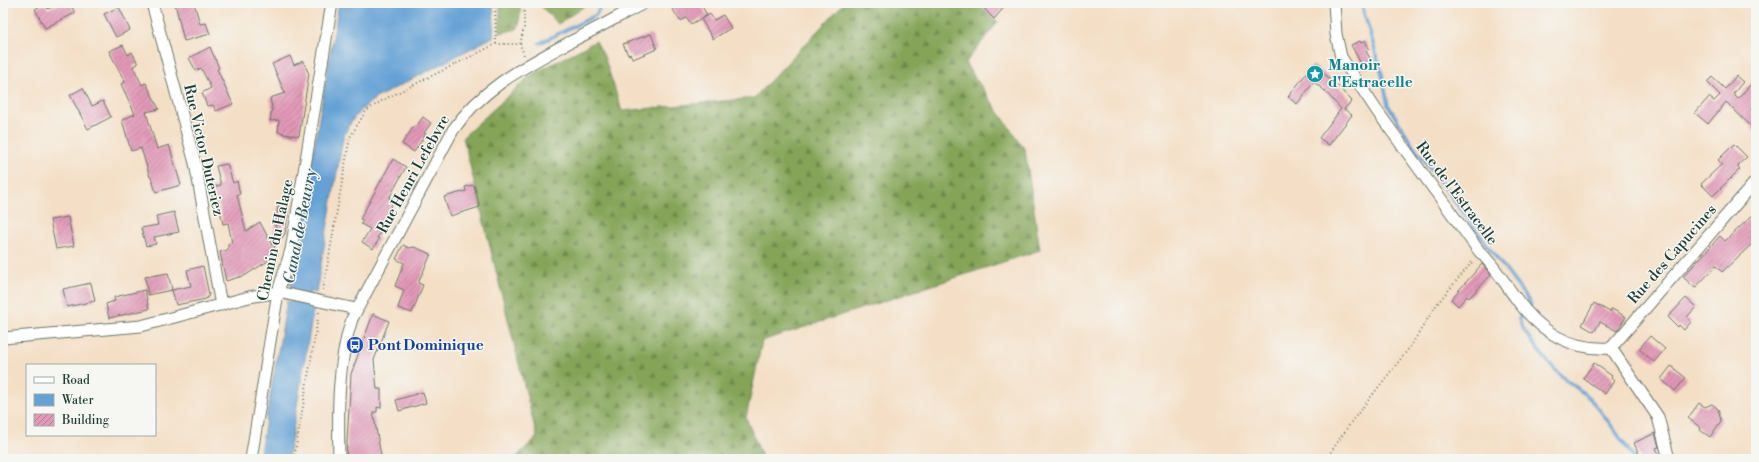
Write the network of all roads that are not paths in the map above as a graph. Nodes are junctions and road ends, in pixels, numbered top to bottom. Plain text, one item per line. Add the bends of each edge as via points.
1 (152, 3) edge
2 (332, 3) edge
3 (644, 3) edge
4 (1334, 3) edge
5 (1756, 181) edge
6 (283, 293) junction
7 (221, 305) junction
8 (356, 309) junction
9 (3, 338) edge
10 (1611, 348) junction
11 (251, 459) edge
12 (339, 459) edge
13 (1669, 459) edge

1 - 7 street, Rue Victor Duteriez via 195,164
2 - 6 street, Chemin du Halage
3 - 8 street, Rue Henri Lefebvre via 527,65 478,100 459,122
4 - 10 street, Rue de l'Estracelle via 1336,34 1342,57 1377,111 1516,299 1533,319 1553,336 1573,345 1598,349
5 - 10 street, Rue des Capucines
6 - 7 street via 249,297
6 - 8 street
6 - 11 street, Chemin du Halage
7 - 9 street via 141,326
8 - 12 street, Rue Henri Lefebvre via 349,328 338,401
10 - 13 street via 1658,417

